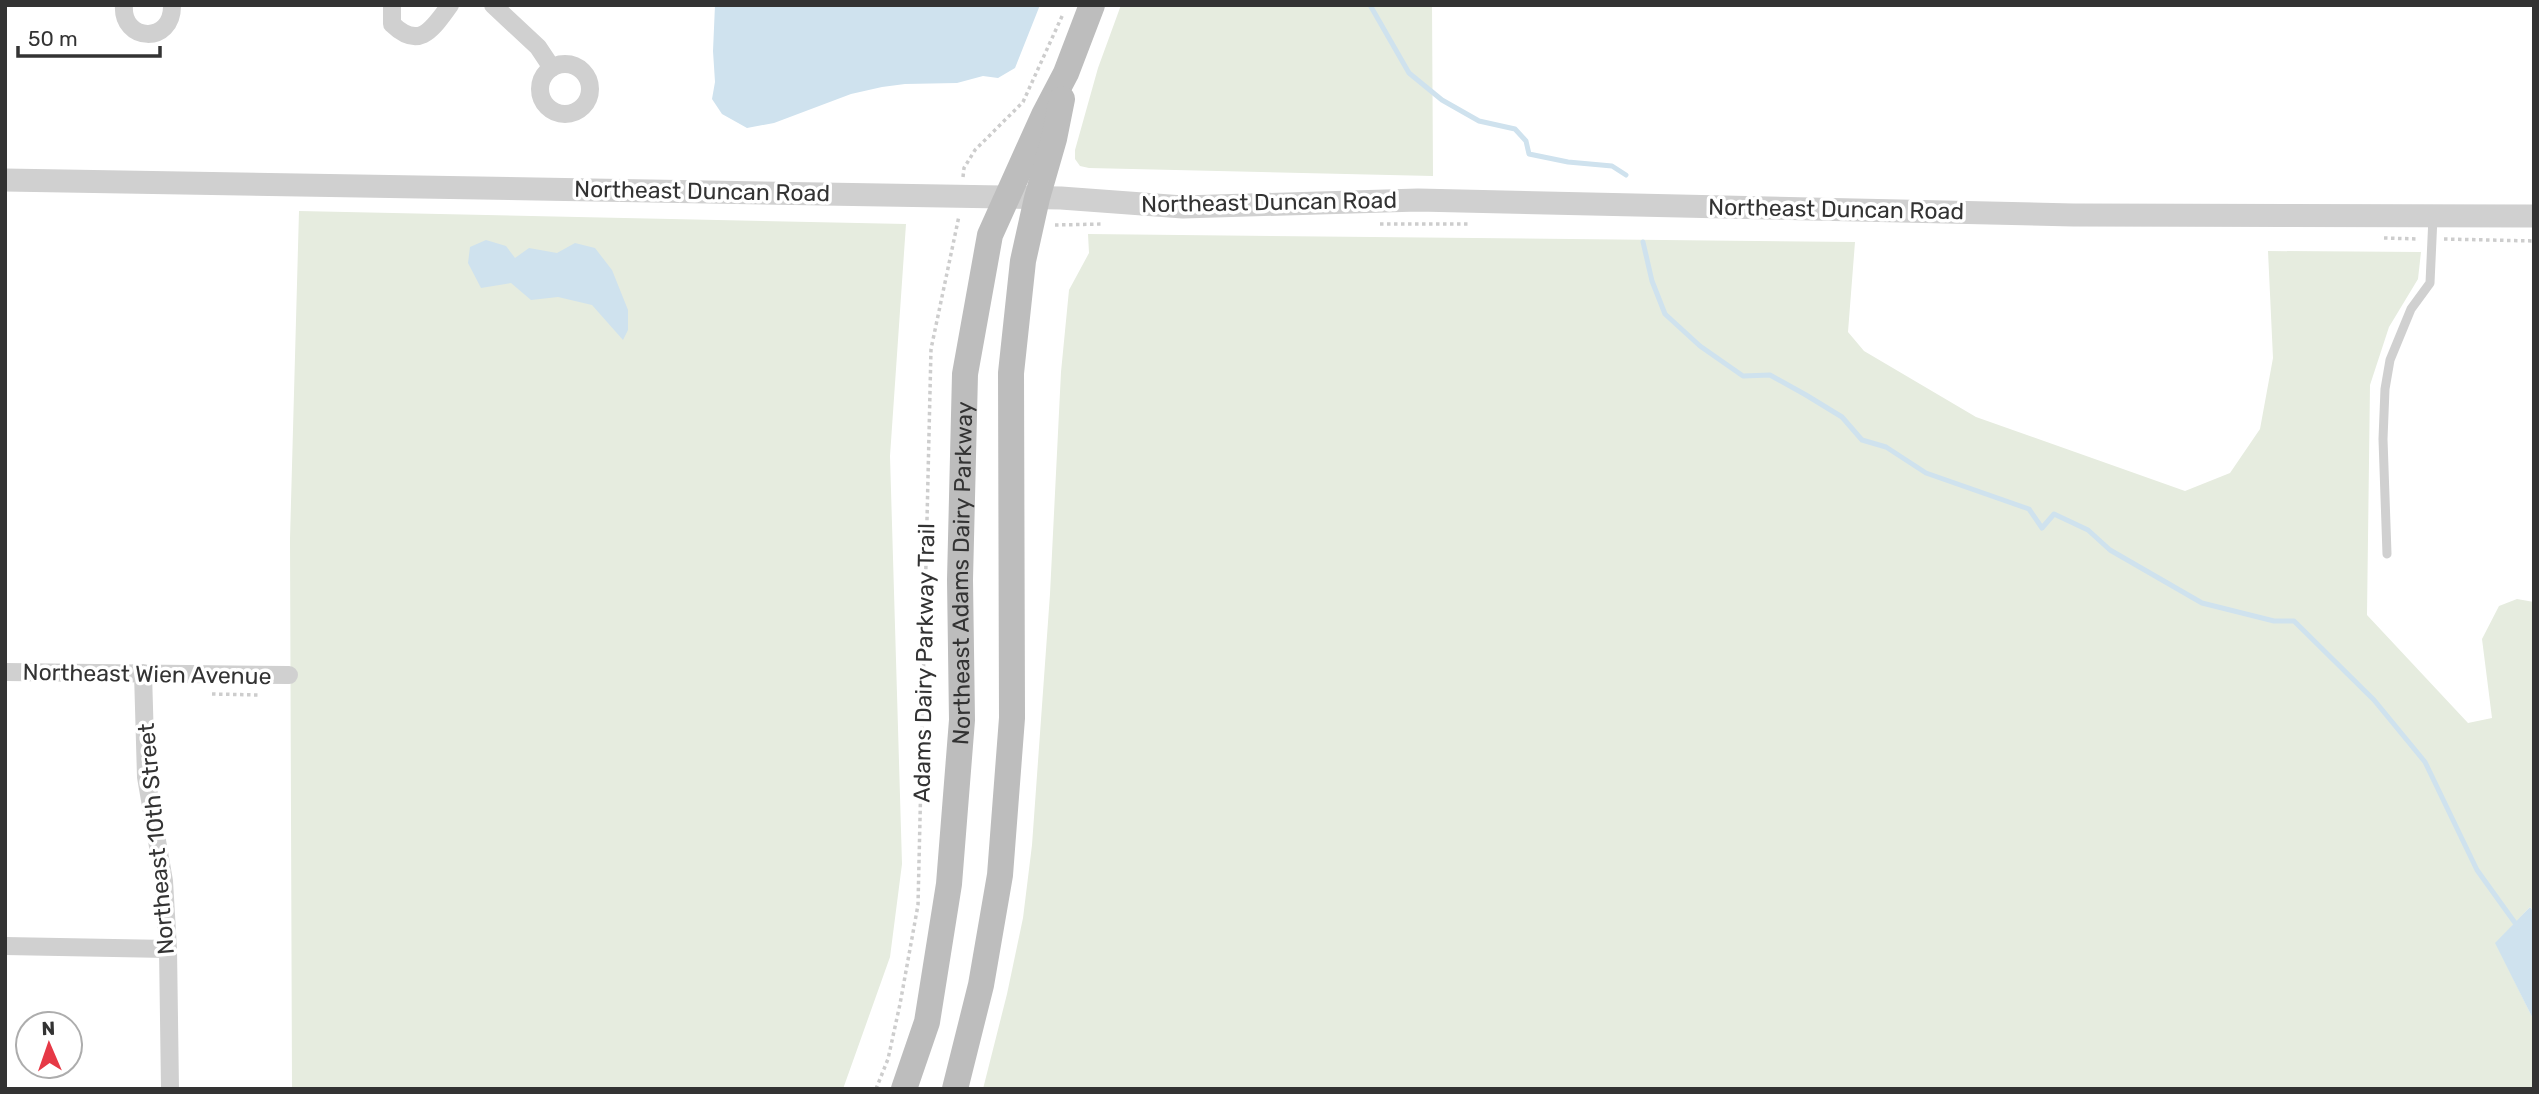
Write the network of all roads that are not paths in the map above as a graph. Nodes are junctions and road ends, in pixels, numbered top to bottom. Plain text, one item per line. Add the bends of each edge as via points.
1 (124, 5) edge
2 (172, 5) edge
3 (392, 5) edge
4 (450, 5) edge
5 (493, 5) edge
6 (1092, 5) edge
7 (552, 68) dead end
8 (1066, 73) junction
9 (5, 180) edge
10 (1006, 197) junction
11 (1037, 198) junction
12 (2433, 216) junction
13 (2533, 216) edge
14 (2386, 554) dead end
15 (5, 672) edge
16 (143, 673) junction
17 (289, 675) dead end
18 (5, 946) edge
19 (168, 949) junction
20 (170, 1089) edge
21 (904, 1089) edge
22 (954, 1089) edge

1 - 2 street via 128,25 142,34 165,28
3 - 4 street via 392,24 416,36 431,31
5 - 7 street via 538,47
6 - 8 main road, Northeast Adams Dairy Parkway
8 - 10 main road, Northeast Adams Dairy Parkway
8 - 11 main road, Northeast Adams Dairy Parkway via 1055,139
9 - 10 street, Northeast Duncan Road
10 - 11 street, Northeast Duncan Road
10 - 21 main road, Northeast Adams Dairy Parkway via 990,235 965,374 962,720 949,884 927,1022
11 - 12 street, Northeast Duncan Road via 1183,207 1418,200 2073,215
11 - 22 main road, Northeast Adams Dairy Parkway via 1023,261 1011,373 1012,718 1000,874 981,985
12 - 13 street, Northeast Duncan Road
12 - 14 lane via 2430,283 2400,334 2385,389
15 - 16 street, Northeast Wien Avenue
16 - 17 street, Northeast Wien Avenue
16 - 19 street, Northeast 10th Street via 146,777 164,881
18 - 19 street
19 - 20 street, Northeast 10th Street

